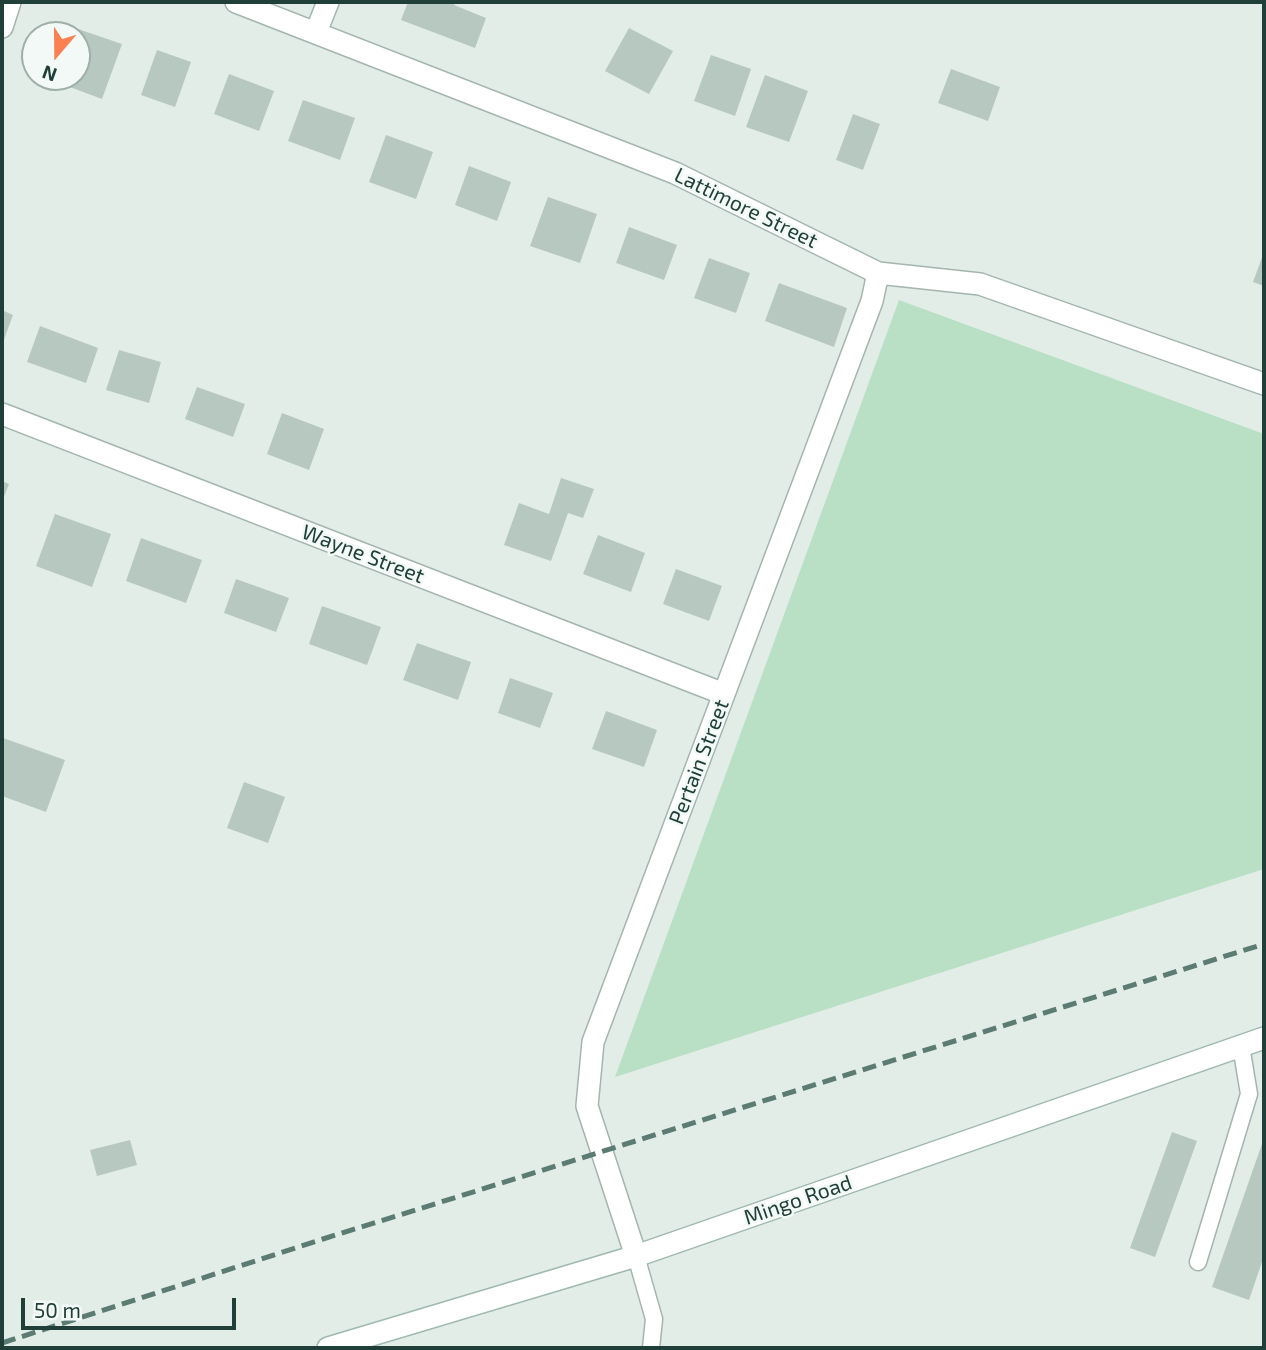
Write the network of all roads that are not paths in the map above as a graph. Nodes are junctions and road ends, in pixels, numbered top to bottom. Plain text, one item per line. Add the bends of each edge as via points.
1 (10, 2) edge
2 (236, 2) edge
3 (328, 2) edge
4 (2, 27) edge
5 (316, 32) junction
6 (878, 273) junction
7 (1264, 384) edge
8 (2, 414) edge
9 (724, 694) junction
10 (1264, 1038) edge
11 (1241, 1046) junction
12 (636, 1256) junction
13 (1198, 1262) dead end
14 (328, 1348) edge
15 (651, 1348) edge

1 - 4 street
2 - 5 street, Lattimore Street
3 - 5 street
5 - 6 street, Lattimore Street via 675,173
6 - 7 street, Lattimore Street via 980,284
6 - 9 street, Pertain Street via 872,301
8 - 9 street, Wayne Street
9 - 12 street, Pertain Street via 593,1042 587,1106
10 - 11 street, Mingo Road
11 - 12 street, Mingo Road
11 - 13 lane via 1249,1094
12 - 14 street, Mingo Road
12 - 15 lane via 654,1320

